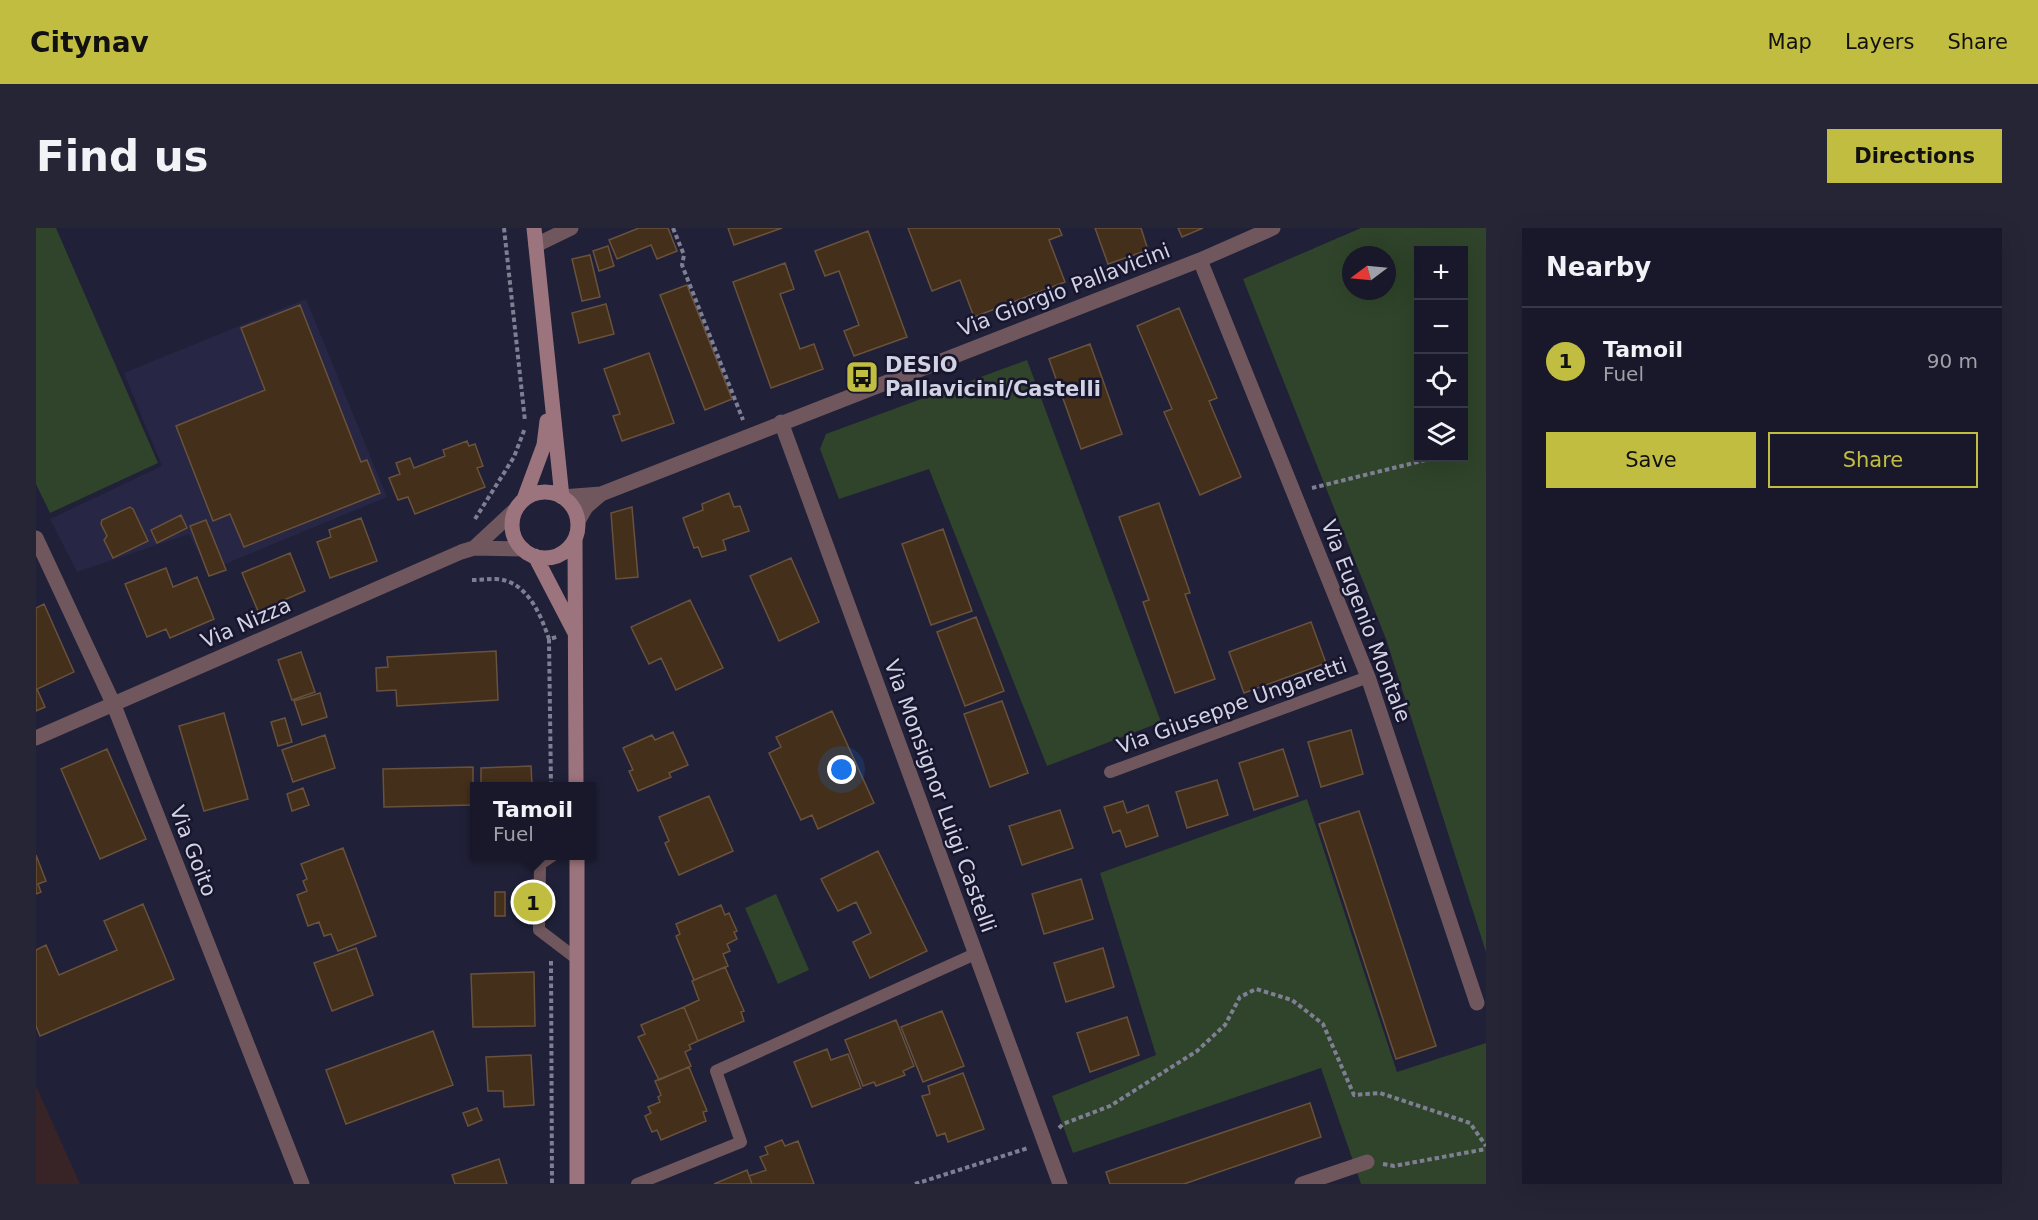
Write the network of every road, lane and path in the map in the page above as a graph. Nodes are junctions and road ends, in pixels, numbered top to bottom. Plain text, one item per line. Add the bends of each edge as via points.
1 (504, 228) edge
2 (534, 228) edge
3 (571, 228) edge
4 (673, 228) edge
5 (1273, 228) edge
6 (536, 244) junction
7 (1200, 260) junction
8 (550, 397) junction
9 (781, 422) junction
10 (749, 435) junction
11 (1417, 462) edge
12 (1293, 492) junction
13 (601, 494) junction
14 (562, 497) junction
15 (520, 504) junction
16 (578, 520) junction
17 (471, 525) dead end
18 (36, 538) edge
19 (575, 539) junction
20 (474, 548) junction
21 (529, 553) junction
22 (472, 580) dead end
23 (575, 633) junction
24 (549, 639) junction
25 (1368, 677) junction
26 (113, 703) junction
27 (36, 738) edge
28 (1110, 772) dead end
29 (551, 782) edge
30 (576, 782) edge
31 (545, 860) edge
32 (577, 860) edge
33 (551, 940) junction
34 (975, 954) junction
35 (577, 959) junction
36 (1477, 1003) dead end
37 (1045, 1142) junction
38 (1486, 1147) edge
39 (1367, 1162) joint
40 (302, 1184) edge
41 (552, 1184) edge
42 (577, 1184) edge
43 (637, 1184) edge
44 (915, 1184) edge
45 (1060, 1184) edge
46 (1302, 1184) edge

1 - 17 path via 525,423 514,457
2 - 6 main road
3 - 6 street
4 - 10 path via 684,255 682,265
5 - 7 street, Via Giorgio Pallavicini
6 - 8 main road
7 - 9 street, Via Giorgio Pallavicini
7 - 12 street, Via Eugenio Montale
8 - 14 main road
8 - 15 main road via 544,445
9 - 10 street, Via Giorgio Pallavicini
9 - 34 street, Via Monsignor Luigi Castelli
10 - 13 street, Via Giorgio Pallavicini
11 - 12 path
12 - 25 street, Via Eugenio Montale
13 - 14 street, Via Giorgio Pallavicini
13 - 16 street, Via Giorgio Pallavicini
14 - 15 main road via 545,492
14 - 16 main road via 573,507
15 - 20 street, Via Nizza
15 - 21 main road via 512,530
16 - 19 main road
18 - 26 street, Via Goito
19 - 21 main road via 561,553 548,558
19 - 23 main road
20 - 21 street, Via Nizza
20 - 26 street, Via Nizza
21 - 23 main road
22 - 24 path via 511,582 539,612
23 - 24 path
23 - 30 main road
24 - 29 path
25 - 28 lane, Via Giuseppe Ungaretti
25 - 36 street, Via Eugenio Montale
26 - 27 street, Via Nizza
26 - 40 street, Via Goito
31 - 33 lane via 540,864 539,930
32 - 35 main road
33 - 35 lane
33 - 41 path
34 - 37 street, Via Monsignor Luigi Castelli
34 - 43 lane via 716,1071 741,1142
35 - 42 main road
37 - 38 path via 1063,1124 1110,1106 1197,1050 1225,1025 1240,997 1256,989 1292,1000 1323,1024 1354,1095 1380,1094 1470,1123
37 - 44 path
37 - 45 street, Via Monsignor Luigi Castelli
38 - 39 path via 1394,1166
39 - 46 street

